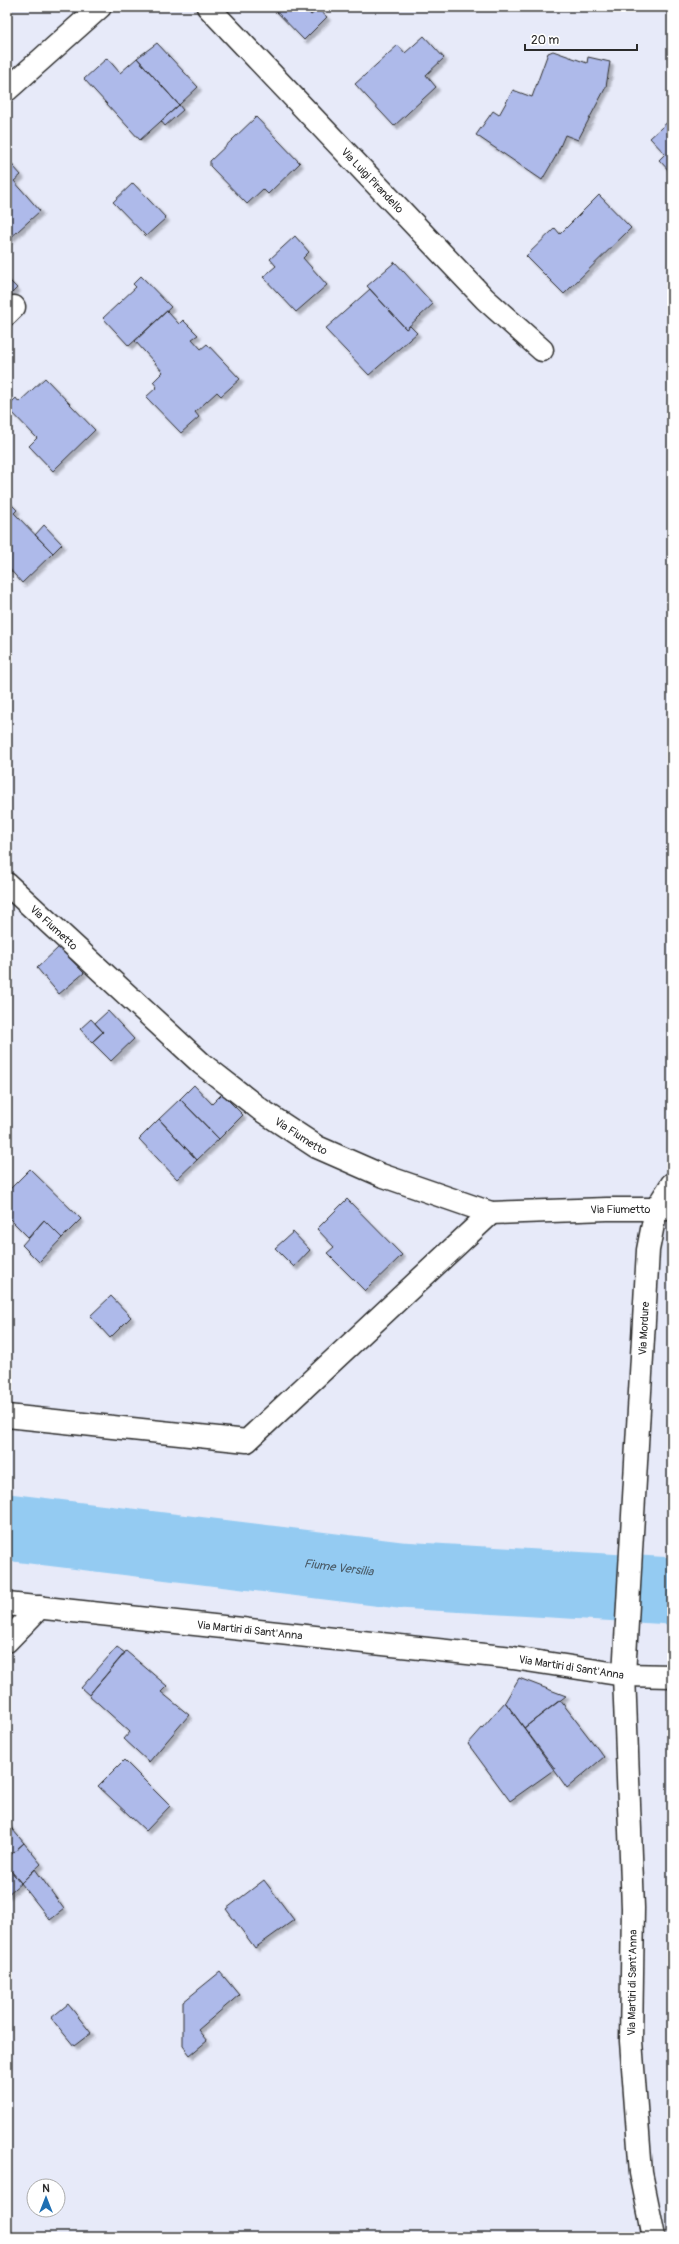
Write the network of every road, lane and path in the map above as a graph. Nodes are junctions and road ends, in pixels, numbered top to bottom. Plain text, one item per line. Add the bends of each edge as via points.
1 (100, 7) edge
2 (208, 7) edge
3 (7, 90) edge
4 (542, 350) dead end
5 (7, 884) edge
6 (672, 1184) edge
7 (664, 1209) edge
8 (491, 1214) junction
9 (7, 1416) edge
10 (7, 1604) edge
11 (40, 1607) junction
12 (7, 1641) edge
13 (624, 1666) junction
14 (672, 1676) edge
15 (654, 2237) edge

1 - 3 street
2 - 4 street, Via Luigi Pirandello via 485,299
5 - 8 street, Via Fiumetto via 202,1064 261,1110 317,1147 381,1175
6 - 7 street, Via Mordure
7 - 8 street, Via Fiumetto
7 - 13 street, Via Mordure via 648,1250
8 - 9 street via 247,1441
10 - 11 street, Via Martiri di Sant'Anna
11 - 12 street
11 - 13 street, Via Martiri di Sant'Anna via 513,1658
13 - 14 street
13 - 15 street, Via Martiri di Sant'Anna via 633,1908 631,2042 641,2173

